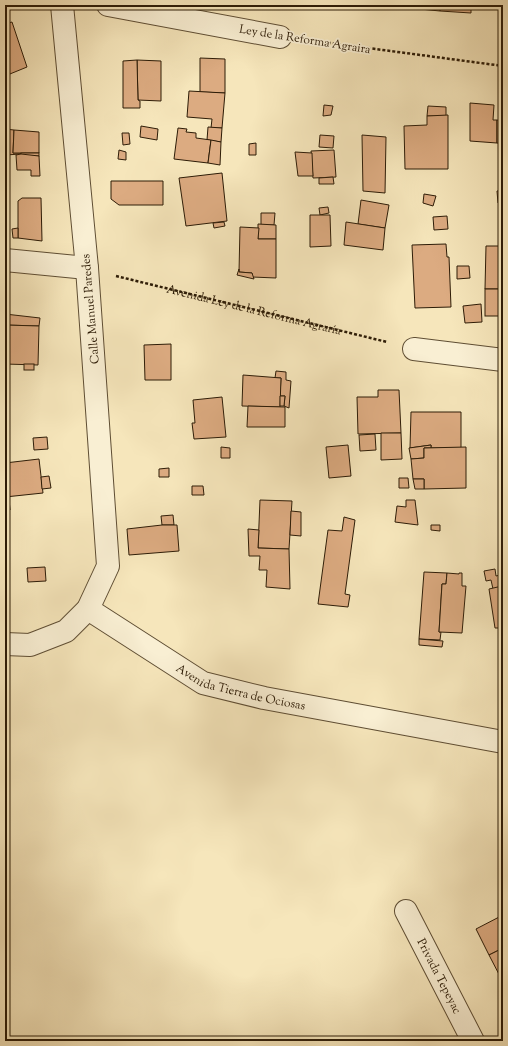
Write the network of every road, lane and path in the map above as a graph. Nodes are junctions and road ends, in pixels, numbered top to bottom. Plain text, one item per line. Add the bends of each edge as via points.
1 (62, 5) edge
2 (108, 5) edge
3 (280, 37) joint
4 (503, 66) edge
5 (5, 260) edge
6 (87, 268) junction
7 (414, 349) joint
8 (503, 360) edge
9 (88, 609) junction
10 (5, 644) edge
11 (503, 742) edge
12 (406, 911) dead end
13 (473, 1041) edge

1 - 6 street, Calle Manuel Paredes
2 - 3 street, Ley de la Reforma Agraira
3 - 4 path, Ley de la Reforma Agraira
5 - 6 street
6 - 7 path, Avenida Ley de la Reforma Agraría
6 - 9 street, Calle Manuel Paredes via 108,566
7 - 8 street
9 - 10 street via 66,630 30,645
9 - 11 street, Avenida Tierra de Ociosas via 203,683 264,698
12 - 13 street, Privada Tepeyac

